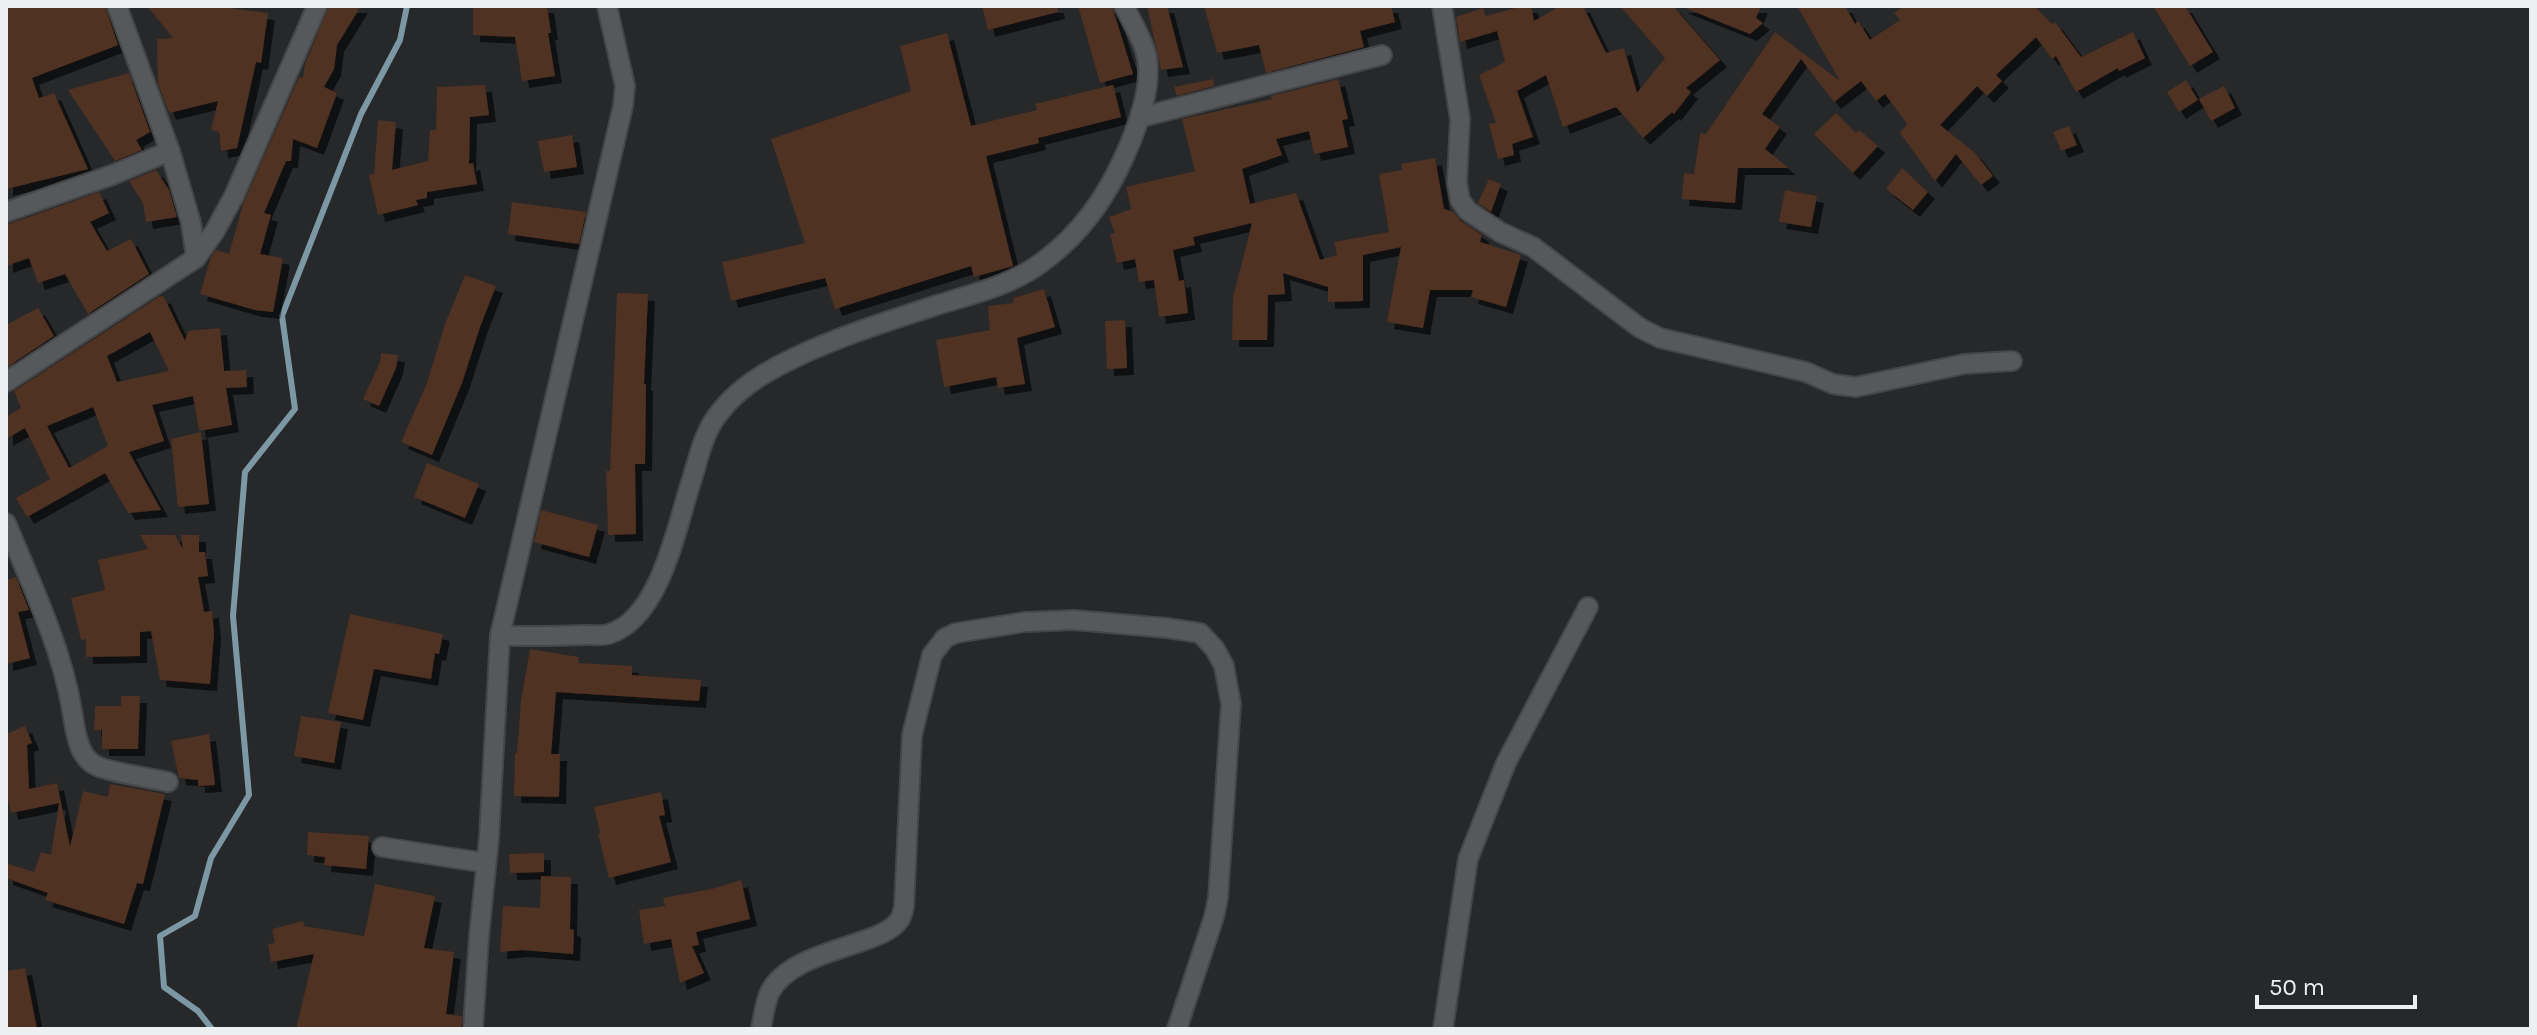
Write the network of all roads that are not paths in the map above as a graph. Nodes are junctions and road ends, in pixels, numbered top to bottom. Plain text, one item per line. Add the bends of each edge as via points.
1 (117, 6) edge
2 (317, 6) edge
3 (607, 6) edge
4 (1124, 6) edge
5 (1442, 6) edge
6 (1382, 55) dead end
7 (1142, 117) junction
8 (170, 151) junction
9 (6, 212) edge
10 (196, 258) junction
11 (2012, 361) dead end
12 (6, 382) edge
13 (6, 523) edge
14 (1588, 607) dead end
15 (500, 635) junction
16 (168, 782) dead end
17 (382, 847) dead end
18 (486, 863) junction
19 (473, 1029) edge
20 (761, 1029) edge
21 (1177, 1029) edge
22 (1443, 1029) edge

1 - 8 street
2 - 10 street via 234,196
3 - 15 street via 625,86 622,117
4 - 7 street via 1146,52
5 - 11 street via 1460,119 1460,200 1468,211 1533,247 1640,328 1660,338 1806,372 1844,387 1964,364
6 - 7 street
7 - 15 street via 1095,209 1045,261 996,286 855,331 776,366 719,412 704,438 662,574 630,621 609,634
8 - 9 street
8 - 10 street
10 - 12 street
13 - 16 street via 57,648 85,755 96,766
14 - 22 street via 1506,763 1468,859
15 - 18 street
17 - 18 street
18 - 19 street
20 - 21 street via 770,992 786,974 900,920 912,735 932,655 945,638 1025,622 1074,620 1200,633 1224,666 1231,704 1218,898

